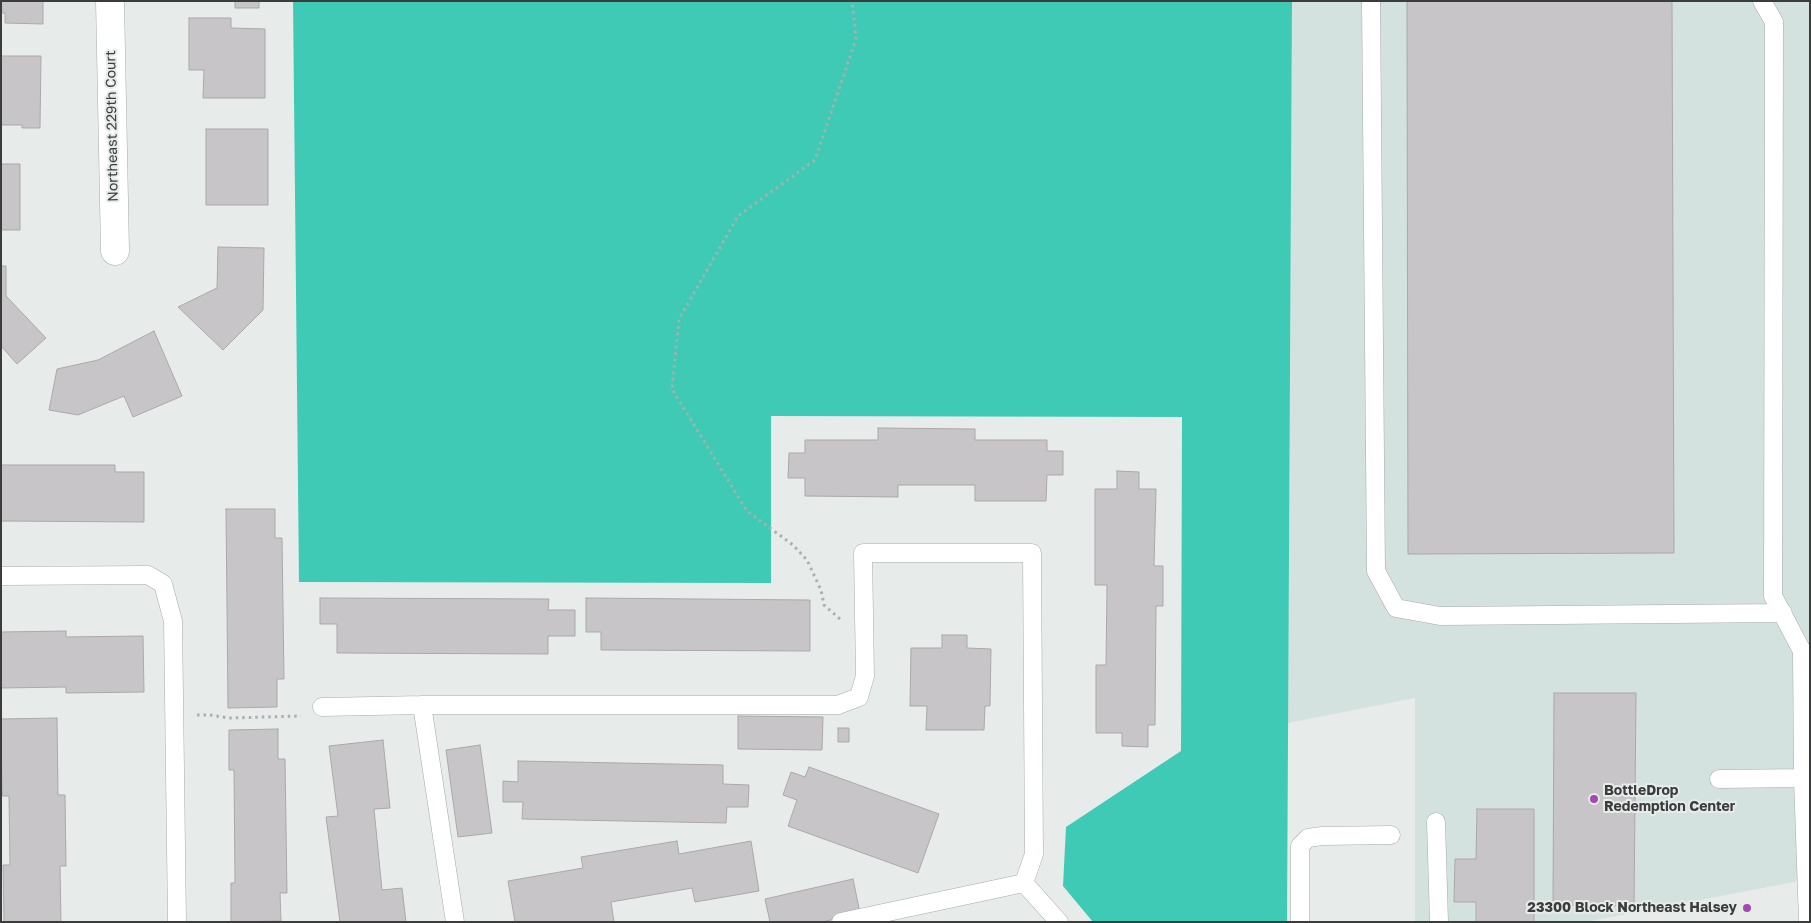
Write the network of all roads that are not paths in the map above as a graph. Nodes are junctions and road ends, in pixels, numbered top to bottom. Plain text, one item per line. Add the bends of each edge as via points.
1 (110, 1) edge
2 (1371, 1) edge
3 (1762, 1) edge
4 (115, 250) dead end
5 (1, 576) edge
6 (1783, 613) junction
7 (422, 706) junction
8 (322, 707) road end
9 (1803, 778) junction
10 (1719, 779) dead end
11 (1436, 822) dead end
12 (1391, 835) dead end
13 (1024, 883) junction
14 (176, 922) edge
15 (455, 922) edge
16 (841, 922) edge
17 (1059, 922) edge
18 (1300, 922) edge
19 (1439, 922) edge
20 (1808, 922) edge

1 - 4 street, Northeast 229th Court
2 - 6 lane via 1376,571 1396,608 1440,616
3 - 6 lane via 1774,22 1773,596
5 - 14 lane via 148,575 163,584 173,621
6 - 9 lane via 1802,651
7 - 8 lane
7 - 13 lane via 838,705 859,697 865,676 863,553 1032,553 1034,854
7 - 15 lane
9 - 10 lane
9 - 20 lane
11 - 19 lane
12 - 18 lane via 1308,838 1300,846
13 - 16 lane
13 - 17 lane

